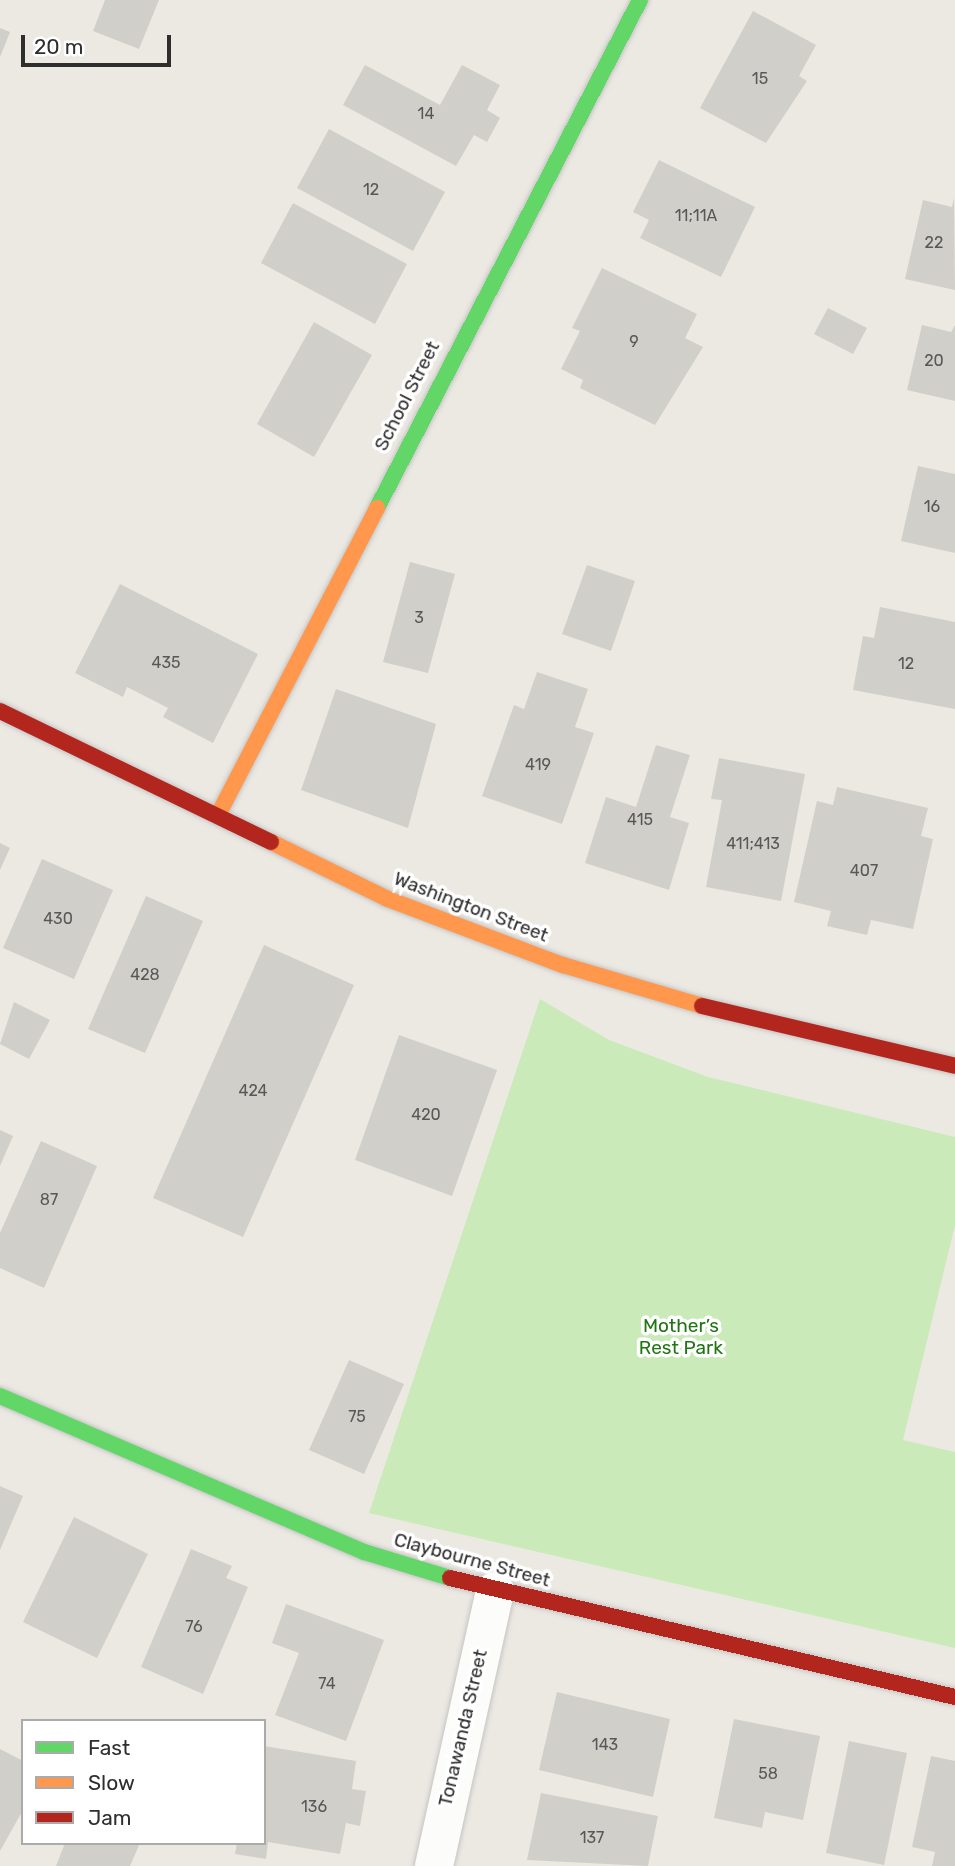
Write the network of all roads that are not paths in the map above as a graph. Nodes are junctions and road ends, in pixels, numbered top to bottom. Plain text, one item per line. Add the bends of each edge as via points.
1 (640, 0) edge
2 (0, 711) edge
3 (218, 816) junction
4 (955, 1066) edge
5 (0, 1395) edge
6 (495, 1591) junction
7 (955, 1697) edge
8 (434, 1866) edge

1 - 3 street, School Street
2 - 3 street, Washington Street
3 - 4 street, Washington Street via 388,899 563,965 753,1021
5 - 6 street, Claybourne Street via 235,1502 364,1552
6 - 7 street, Claybourne Street
6 - 8 street, Tonawanda Street

